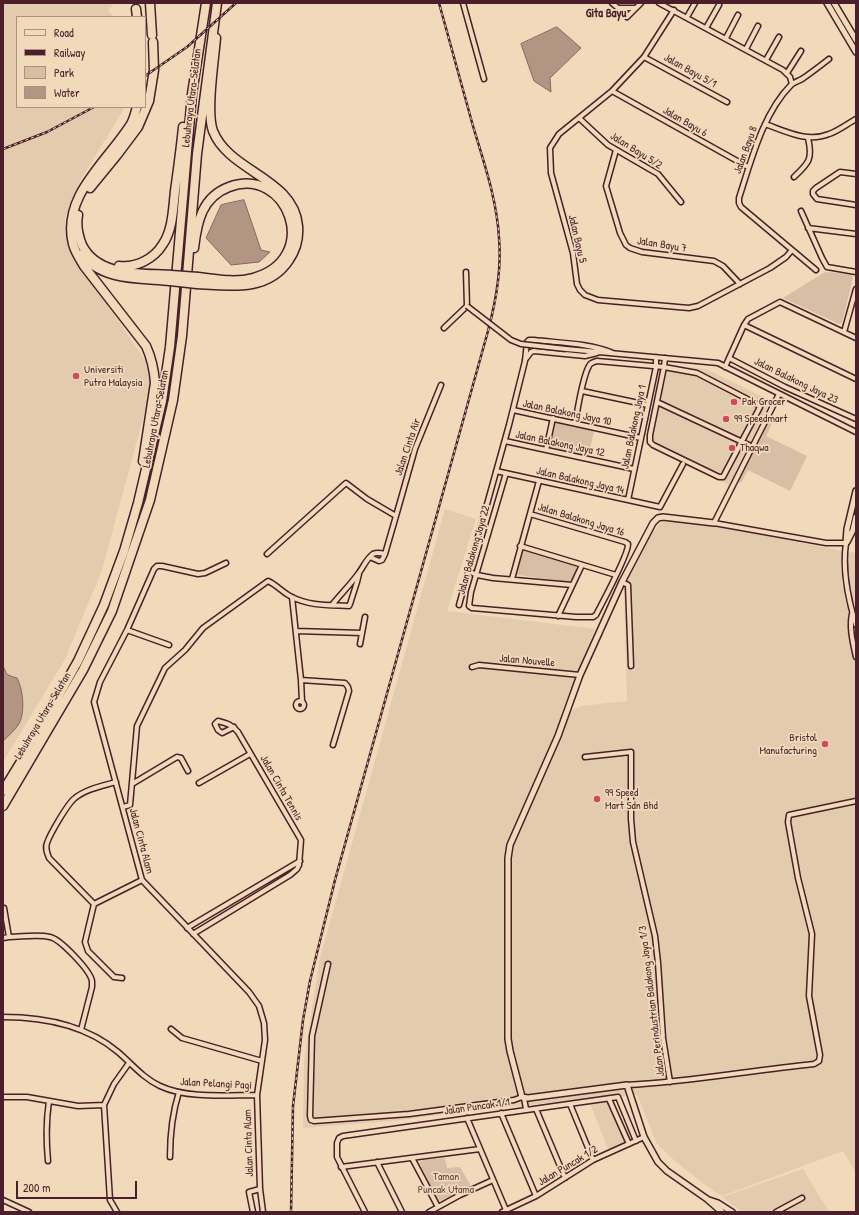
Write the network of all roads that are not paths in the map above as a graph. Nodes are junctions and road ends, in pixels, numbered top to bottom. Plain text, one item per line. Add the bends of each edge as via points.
1 (150, 3) edge
2 (206, 3) edge
3 (216, 3) edge
4 (463, 3) edge
5 (612, 3) edge
6 (641, 3) edge
7 (659, 3) edge
8 (695, 3) edge
9 (827, 3) edge
10 (834, 3) edge
11 (668, 5) edge
12 (718, 5) dead end
13 (636, 8) junction
14 (674, 10) junction
15 (738, 15) dead end
16 (214, 16) junction
17 (627, 17) dead end
18 (687, 17) junction
19 (758, 26) dead end
20 (706, 28) junction
21 (778, 37) dead end
22 (726, 38) junction
23 (856, 39) edge
24 (850, 42) junction
25 (746, 49) junction
26 (801, 51) dead end
27 (856, 52) edge
28 (644, 57) junction
29 (829, 59) dead end
30 (766, 60) junction
31 (786, 73) junction
32 (484, 79) dead end
33 (792, 84) junction
34 (612, 91) junction
35 (192, 94) junction
36 (727, 102) dead end
37 (137, 108) edge
38 (579, 118) junction
39 (856, 119) edge
40 (766, 124) junction
41 (808, 138) junction
42 (616, 150) junction
43 (748, 168) junction
44 (856, 174) edge
45 (794, 177) dead end
46 (681, 202) dead end
47 (856, 205) edge
48 (801, 211) dead end
49 (808, 228) junction
50 (856, 234) edge
51 (72, 236) junction
52 (792, 250) junction
53 (100, 263) junction
54 (816, 270) dead end
55 (466, 272) dead end
56 (856, 272) edge
57 (170, 278) junction
58 (198, 280) junction
59 (740, 284) junction
60 (856, 289) edge
61 (467, 306) junction
62 (744, 325) junction
63 (444, 328) dead end
64 (844, 332) junction
65 (182, 336) junction
66 (856, 338) edge
67 (599, 352) junction
68 (613, 353) junction
69 (656, 357) junction
70 (665, 358) junction
71 (729, 358) junction
72 (525, 361) junction
73 (656, 367) junction
74 (664, 367) junction
75 (725, 367) junction
76 (856, 379) edge
77 (441, 385) dead end
78 (582, 391) junction
79 (779, 394) junction
80 (657, 402) junction
81 (648, 405) junction
82 (513, 410) junction
83 (552, 418) junction
84 (856, 419) edge
85 (575, 423) junction
86 (856, 432) edge
87 (641, 438) junction
88 (505, 441) junction
89 (742, 442) junction
90 (753, 447) junction
91 (546, 450) junction
92 (683, 464) dead end
93 (634, 469) junction
94 (496, 471) junction
95 (506, 473) junction
96 (539, 481) junction
97 (856, 491) edge
98 (628, 500) junction
99 (138, 503) junction
100 (530, 514) junction
101 (396, 516) junction
102 (856, 517) edge
103 (714, 523) junction
104 (846, 543) junction
105 (520, 546) junction
106 (267, 554) dead end
107 (385, 554) junction
108 (370, 557) junction
109 (226, 563) dead end
110 (582, 565) junction
111 (468, 571) junction
112 (359, 574) junction
113 (477, 575) junction
114 (616, 575) junction
115 (512, 580) junction
116 (622, 582) junction
117 (572, 586) junction
118 (292, 597) junction
119 (332, 605) junction
120 (459, 605) dead end
121 (852, 614) junction
122 (558, 616) junction
123 (366, 617) dead end
124 (856, 625) edge
125 (127, 630) junction
126 (296, 631) junction
127 (362, 633) junction
128 (360, 644) dead end
129 (169, 646) dead end
130 (856, 657) edge
131 (631, 666) dead end
132 (472, 667) dead end
133 (580, 674) junction
134 (301, 680) junction
135 (302, 702) dead end
136 (234, 727) dead end
137 (333, 745) dead end
138 (250, 754) junction
139 (585, 757) dead end
140 (188, 771) dead end
141 (116, 782) junction
142 (199, 783) dead end
143 (132, 784) junction
144 (3, 791) edge
145 (856, 801) edge
146 (3, 806) edge
147 (123, 807) junction
148 (300, 861) junction
149 (286, 869) junction
150 (290, 875) junction
151 (142, 880) junction
152 (94, 904) junction
153 (4, 908) dead end
154 (187, 928) junction
155 (194, 934) junction
156 (9, 937) junction
157 (3, 938) edge
158 (328, 964) dead end
159 (122, 978) dead end
160 (3, 1016) edge
161 (171, 1029) dead end
162 (80, 1030) junction
163 (262, 1061) junction
164 (129, 1062) junction
165 (670, 1082) junction
166 (627, 1085) junction
167 (179, 1092) junction
168 (257, 1096) junction
169 (3, 1097) edge
170 (523, 1098) junction
171 (609, 1099) junction
172 (49, 1101) junction
173 (570, 1104) junction
174 (104, 1105) junction
175 (536, 1109) junction
176 (526, 1110) junction
177 (501, 1113) junction
178 (467, 1118) junction
179 (644, 1137) junction
180 (636, 1141) junction
181 (628, 1144) junction
182 (480, 1149) junction
183 (170, 1157) dead end
184 (412, 1158) junction
185 (593, 1160) junction
186 (48, 1161) dead end
187 (377, 1162) junction
188 (341, 1167) junction
189 (565, 1178) junction
190 (494, 1180) junction
191 (260, 1189) junction
192 (536, 1196) junction
193 (802, 1198) dead end
194 (707, 1199) junction
195 (3, 1201) edge
196 (438, 1207) junction
197 (504, 1211) edge
198 (24, 1212) edge
199 (29, 1212) edge
200 (117, 1212) edge
201 (253, 1212) edge
202 (263, 1212) edge
203 (365, 1212) edge
204 (402, 1212) edge
205 (429, 1212) edge
206 (722, 1212) edge
207 (732, 1212) edge
208 (776, 1212) edge

1 - 53 highway via 154,70 149,101 138,127 88,191 78,215 80,239 88,254
2 - 35 highway, Lebuhraya Utara–Selatan
3 - 16 highway, Lebuhraya Utara–Selatan
4 - 32 street
5 - 13 street via 618,8
6 - 13 street
7 - 11 street
8 - 18 street
9 - 24 street
10 - 23 street
11 - 14 street
12 - 20 street
13 - 17 street
14 - 18 street
14 - 28 street, Jalan Bayu 5
15 - 22 street
16 - 58 highway via 217,29 210,116 213,132 227,151 273,185 289,201 297,220 298,232 297,242 289,260 283,268 262,282 236,286
16 - 65 highway, Lebuhraya Utara–Selatan via 196,154
18 - 20 street
19 - 25 street
20 - 22 street
21 - 30 street
22 - 25 street
23 - 24 street
24 - 27 street
25 - 30 street
26 - 31 street
28 - 34 street, Jalan Bayu 5
28 - 36 street, Jalan Bayu 5/1
29 - 33 street, Jalan Bayu 8
30 - 31 street
31 - 33 street
33 - 40 street, Jalan Bayu 8 via 777,102
34 - 38 street, Jalan Bayu 5
34 - 43 street, Jalan Bayu 6
35 - 53 highway via 186,104 170,227 163,246 137,265 124,267
35 - 99 highway, Lebuhraya Utara–Selatan via 169,354 162,401
37 - 51 highway via 132,123 78,198 72,216
38 - 42 street, Jalan Bayu 5/2
38 - 59 street, Jalan Bayu 5 via 554,139 550,148 550,159 551,173 573,253 575,276 580,290 598,300 689,308
39 - 41 street via 828,135
40 - 41 street
40 - 43 street, Jalan Bayu 8
41 - 45 street via 809,161
42 - 46 street, Jalan Bayu 5/2 via 658,174
42 - 59 street, Jalan Bayu 7 via 606,186 626,245 642,252 714,261 723,266
43 - 52 street, Jalan Bayu 8 via 739,198 741,207
44 - 47 street via 840,172 814,190 813,194 817,199
48 - 49 street
49 - 50 street
49 - 56 street via 828,267
51 - 57 highway via 84,257 98,269 119,276
51 - 99 highway via 76,253 84,266 146,346 152,359 155,383
52 - 54 street, Jalan Bayu 8
52 - 59 street, Jalan Bayu 5 via 780,262
53 - 57 highway via 119,270
55 - 61 street
57 - 58 highway, bridge
58 - 65 highway via 241,280 262,275 278,264 288,250 292,228 288,212 278,198 263,187 240,184 218,192 204,206 196,230 186,327
60 - 64 street
61 - 63 street
61 - 67 street, bridge via 521,344
62 - 64 street via 748,319 780,302
62 - 71 street
62 - 76 street
64 - 66 street
65 - 146 highway, Lebuhraya Utara–Selatan via 173,400 150,500 112,611 83,670
67 - 68 street
67 - 72 street via 585,356 534,351
68 - 69 street
68 - 72 street via 586,346 529,340
69 - 70 street
69 - 73 street, Jalan Balakong Jaya 1
70 - 74 street
70 - 75 street
71 - 75 street
71 - 84 street, Jalan Balakong Jaya 23
72 - 82 street
73 - 74 street
73 - 78 street via 597,361 589,365
73 - 81 street, Jalan Balakong Jaya 1
74 - 80 street
74 - 89 street via 697,372 759,405
75 - 79 street
77 - 101 street, Jalan Cinta Air via 415,448
78 - 81 street
78 - 85 street
79 - 86 street
79 - 90 street
80 - 89 street
80 - 89 street via 650,435 653,446 723,477
81 - 87 street, Jalan Balakong Jaya 1
82 - 83 street, Jalan Balakong Jaya 10
82 - 88 street
83 - 85 street, Jalan Balakong Jaya 10
83 - 91 street
85 - 87 street, Jalan Balakong Jaya 10
87 - 93 street, Jalan Balakong Jaya 1
88 - 91 street, Jalan Balakong Jaya 12
88 - 94 street
89 - 90 street
90 - 103 street
91 - 93 street, Jalan Balakong Jaya 12
92 - 98 street, Jalan Balakong Jaya 14 via 660,507
93 - 98 street, Jalan Balakong Jaya 1
94 - 95 street, Jalan Balakong Jaya 14
94 - 111 street
95 - 96 street, Jalan Balakong Jaya 14
95 - 113 street, Jalan Balakong Jaya 22
96 - 98 street, Jalan Balakong Jaya 14
96 - 100 street
97 - 104 street
99 - 144 highway, Lebuhraya Utara–Selatan via 120,564 78,661
100 - 105 street
100 - 114 street, Jalan Balakong Jaya 16 via 628,544
101 - 106 street via 346,483
101 - 107 street, Jalan Cinta Air
102 - 104 street
103 - 104 street via 826,543
103 - 116 street via 658,518 653,522
104 - 121 street via 845,573
105 - 110 street
105 - 115 street
107 - 108 street via 378,553
107 - 108 street via 379,561
108 - 112 street
109 - 125 street, Jalan Cinta Alam via 198,574 157,566
110 - 114 street
110 - 117 street
111 - 113 street
111 - 120 street
112 - 119 street
112 - 119 street via 350,606
113 - 115 street
113 - 122 street, Jalan Balakong Jaya 22 via 469,602 472,608
114 - 122 street, Jalan Balakong Jaya 22 via 596,615 590,618
115 - 117 street
116 - 131 street via 628,585
116 - 133 street
117 - 122 street
118 - 119 street via 311,603
118 - 126 street
118 - 143 street via 272,583 264,583 203,628 185,650 165,668 137,726
121 - 124 street
121 - 130 street
123 - 127 street
125 - 129 street
125 - 141 street, Jalan Cinta Alam via 100,682 94,702
126 - 127 street
126 - 134 street
127 - 128 street
132 - 133 street, Jalan Nouvelle via 479,665
133 - 170 street via 558,736 510,845 508,858 508,1038
134 - 135 street
134 - 137 street via 345,683 348,687
136 - 138 street, Jalan Cinta Tennis
138 - 142 street
138 - 148 street, Jalan Cinta Tennis via 301,840
139 - 165 street, Jalan Perindustrian Balakong Jaya 1/3 via 631,752 633,842 655,936
140 - 143 street via 181,758 177,757
141 - 147 street, Jalan Cinta Alam
141 - 152 street via 75,798 47,842 49,858
143 - 147 street via 130,805
145 - 165 street via 789,815 788,822 812,934 808,996 819,1061 814,1064
147 - 151 street, Jalan Cinta Alam
148 - 149 street
148 - 150 street via 297,869
149 - 150 street
149 - 154 street
150 - 155 street
151 - 152 street
151 - 154 street, Jalan Cinta Alam
152 - 159 street via 86,947 114,977
153 - 156 street
154 - 155 street, Jalan Cinta Alam
155 - 163 street, Jalan Cinta Alam via 259,1006 265,1040
156 - 157 street
156 - 162 street via 48,936 77,958 92,981
158 - 170 street via 312,1036 311,1120 409,1114
160 - 162 street, Jalan Pelangi Pagi via 46,1020
161 - 163 street via 182,1038
162 - 164 street, Jalan Pelangi Pagi via 102,1040
163 - 168 street, Jalan Cinta Alam
164 - 167 street, Jalan Pelangi Pagi via 144,1077
164 - 174 street
165 - 166 street
166 - 170 street
166 - 179 street
167 - 168 street, Jalan Pelangi Pagi
167 - 183 street via 170,1131
168 - 191 street, Jalan Cinta Alam
169 - 172 street via 27,1097
170 - 176 street
171 - 173 street, Jalan Puncak 1/1
171 - 180 street, Jalan Puncak 1/1 via 618,1098
171 - 181 street
172 - 174 street via 78,1106
172 - 186 street via 46,1122
173 - 175 street, Jalan Puncak 1/1
173 - 185 street
174 - 200 street via 110,1200
175 - 176 street, Jalan Puncak 1/1
175 - 189 street
176 - 177 street, Jalan Puncak 1/1
177 - 178 street, Jalan Puncak 1/1
177 - 192 street
178 - 182 street
178 - 188 street, Jalan Puncak 1/1 via 343,1136 337,1142 337,1157
179 - 180 street, Jalan Puncak 1/2
179 - 194 street via 658,1162 667,1171
180 - 181 street, Jalan Puncak 1/2
181 - 185 street, Jalan Puncak 1/2
182 - 184 street
182 - 190 street
184 - 187 street
184 - 196 street
185 - 189 street, Jalan Puncak 1/2
187 - 188 street
187 - 204 street
188 - 203 street
189 - 192 street, Jalan Puncak 1/2
190 - 196 street
190 - 197 street
191 - 201 street via 249,1192
191 - 202 street, Jalan Cinta Alam
192 - 197 street, Jalan Puncak 1/2
193 - 208 street
194 - 206 street
194 - 207 street
195 - 198 street
195 - 199 street
196 - 205 street

